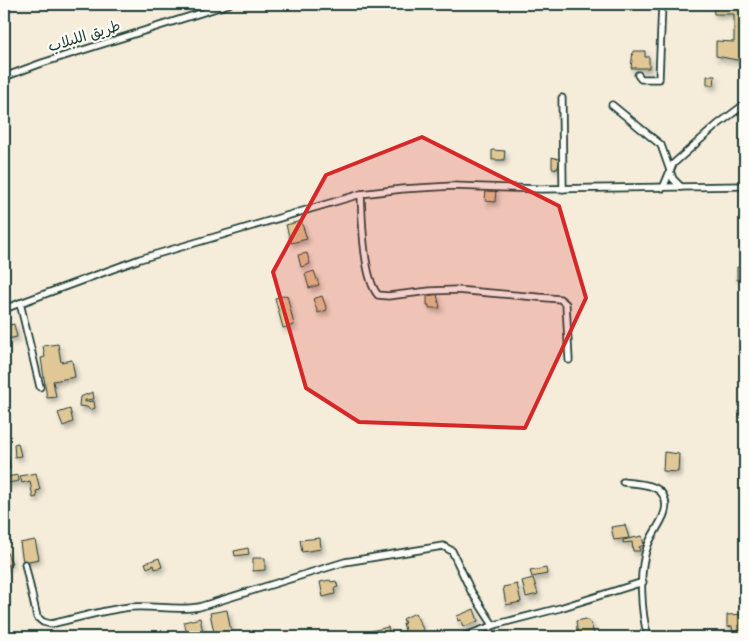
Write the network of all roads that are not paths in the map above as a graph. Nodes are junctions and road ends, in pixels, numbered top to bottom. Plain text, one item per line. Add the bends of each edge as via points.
1 (229, 4) edge
2 (662, 4) edge
3 (638, 75) dead end
4 (4, 77) edge
5 (562, 98) dead end
6 (745, 104) edge
7 (612, 105) dead end
8 (670, 171) junction
9 (745, 186) edge
10 (663, 188) junction
11 (681, 188) junction
12 (563, 189) junction
13 (361, 194) junction
14 (20, 303) junction
15 (4, 309) edge
16 (569, 360) dead end
17 (40, 387) dead end
18 (4, 450) edge
19 (6, 466) dead end
20 (623, 482) dead end
21 (25, 564) dead end
22 (643, 582) junction
23 (493, 625) junction
24 (462, 637) edge
25 (648, 637) edge

1 - 4 street, طريق اللبلاب
2 - 3 street via 660,79 641,79
5 - 12 street
6 - 8 street via 696,144
7 - 8 street via 661,145
8 - 10 street
8 - 11 street
9 - 11 street
10 - 11 street
10 - 12 street
12 - 13 street via 453,186
13 - 14 street via 140,259
13 - 16 street via 366,262 378,295 456,290 560,299 566,304
14 - 15 street
14 - 17 street
18 - 19 street
20 - 22 street via 655,488 665,503 663,517 647,548
21 - 23 street via 37,616 51,624 132,607 200,608 345,562 443,546 452,551 471,591
22 - 23 street
22 - 25 street
23 - 24 street

